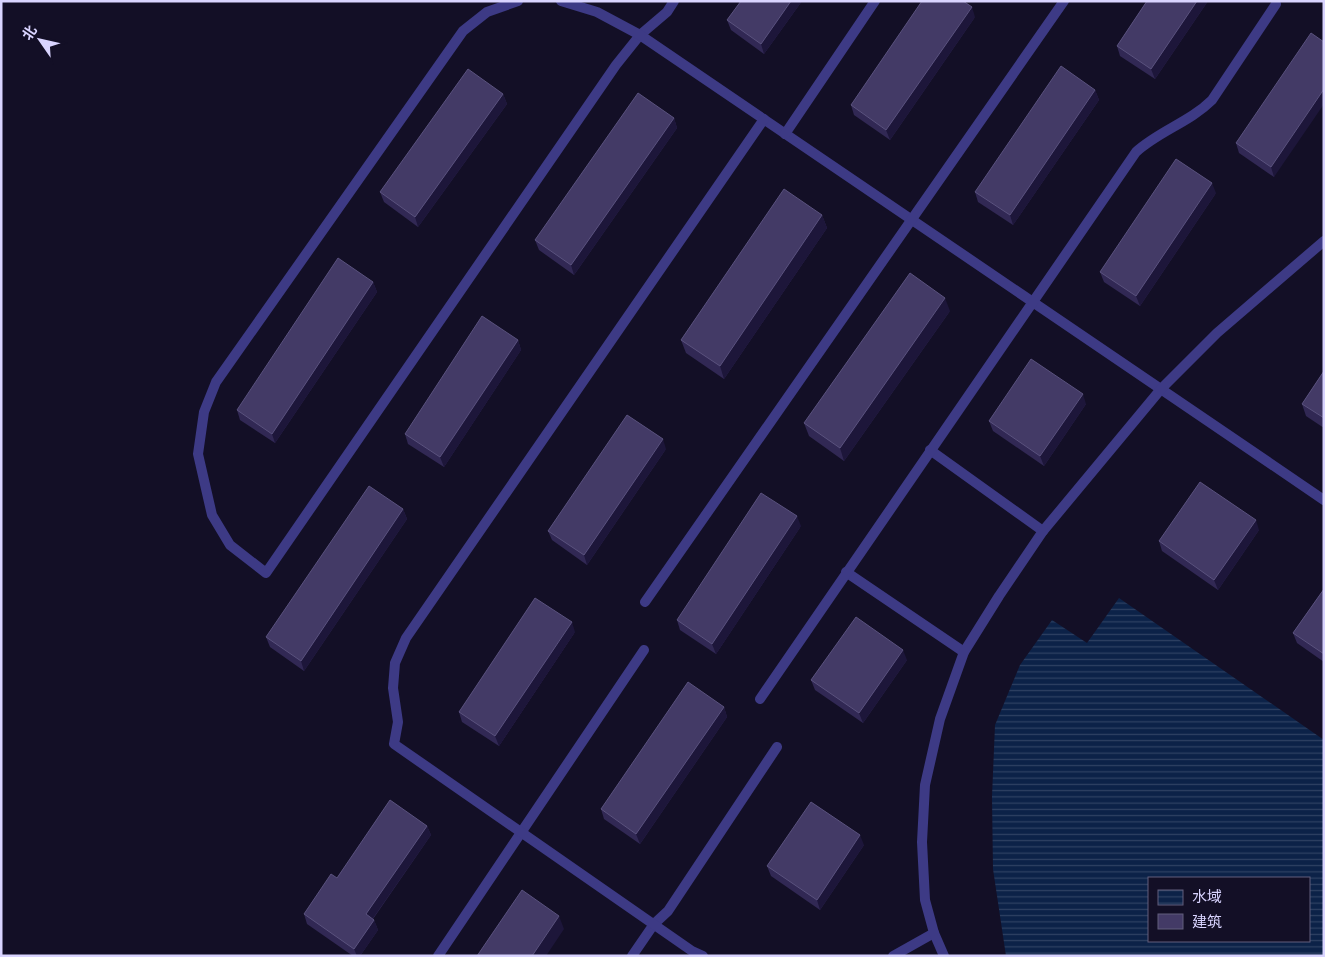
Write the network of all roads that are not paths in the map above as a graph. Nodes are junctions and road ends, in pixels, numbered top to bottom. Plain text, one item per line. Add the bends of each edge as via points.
1 (518, 1) edge
2 (561, 1) edge
3 (674, 1) edge
4 (875, 1) edge
5 (1064, 1) edge
6 (1276, 4) dead end
7 (640, 36) junction
8 (764, 120) junction
9 (785, 134) junction
10 (910, 219) junction
11 (1324, 241) edge
12 (1031, 301) junction
13 (1161, 389) junction
14 (930, 450) junction
15 (1324, 500) edge
16 (1043, 531) junction
17 (846, 572) junction
18 (645, 602) dead end
19 (644, 650) dead end
20 (964, 652) junction
21 (760, 699) dead end
22 (777, 747) dead end
23 (521, 832) junction
24 (654, 924) junction
25 (934, 933) junction
26 (438, 956) edge
27 (632, 956) edge
28 (703, 956) edge
29 (893, 956) edge
30 (944, 956) edge

1 - 7 lane via 487,12 463,31 216,382 204,412 198,454 212,515 230,545 266,573 616,65
2 - 7 lane via 597,12
3 - 7 lane via 667,12
4 - 9 lane
5 - 10 lane
6 - 12 lane via 1212,100 1202,110 1150,139 1136,152
7 - 8 lane
8 - 9 lane
8 - 23 lane via 406,638 395,663 393,688 398,722 394,744
9 - 10 lane
10 - 12 lane
10 - 18 lane
11 - 13 lane via 1217,333
12 - 13 lane
12 - 14 lane
13 - 15 lane
13 - 16 lane
14 - 16 lane
14 - 17 lane
16 - 20 lane
17 - 20 lane
17 - 21 lane
19 - 23 lane
20 - 25 lane via 940,719 925,785 922,842 925,900
22 - 24 lane via 668,911
23 - 24 lane
23 - 26 lane
24 - 27 lane
24 - 28 lane
25 - 29 lane
25 - 30 lane

